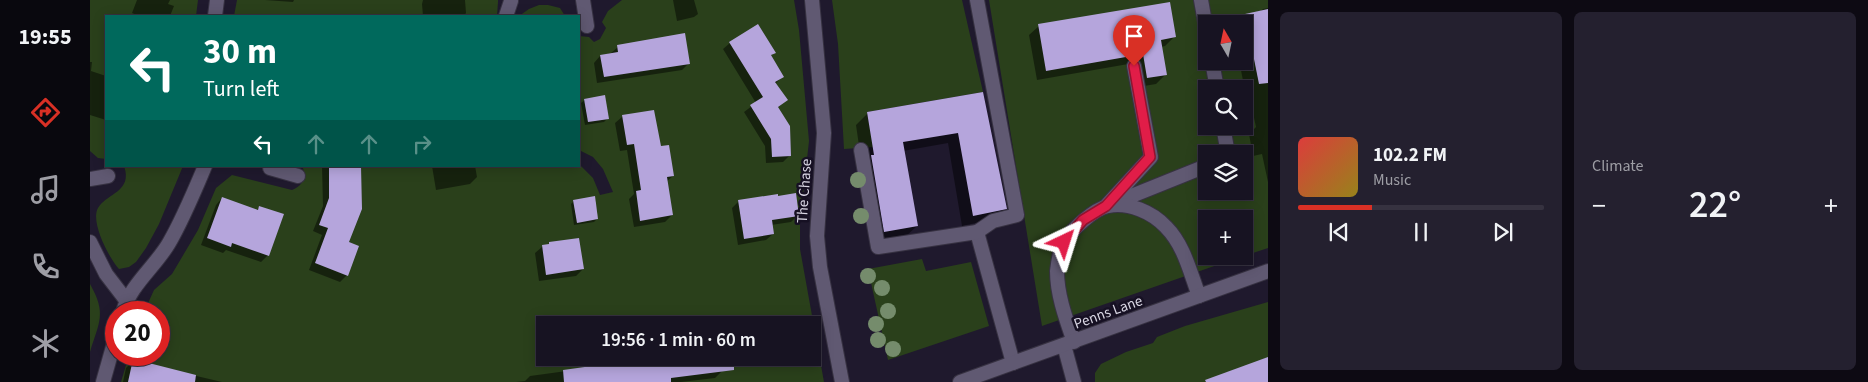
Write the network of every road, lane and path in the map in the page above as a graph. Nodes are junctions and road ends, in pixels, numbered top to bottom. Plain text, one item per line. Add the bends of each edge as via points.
1 (218, 0) edge
2 (512, 0) edge
3 (583, 0) edge
4 (812, 0) edge
5 (977, 0) edge
6 (1201, 0) edge
7 (215, 15) edge
8 (506, 15) edge
9 (1204, 15) edge
10 (587, 26) dead end
11 (1134, 66) dead end
12 (861, 150) dead end
13 (205, 167) edge
14 (267, 167) edge
15 (1198, 169) edge
16 (108, 176) dead end
17 (298, 176) dead end
18 (90, 179) edge
19 (1106, 206) junction
20 (976, 232) junction
21 (90, 242) edge
22 (1268, 271) edge
23 (1199, 296) junction
24 (122, 301) edge
25 (129, 301) edge
26 (1069, 343) junction
27 (1013, 363) junction
28 (108, 366) edge
29 (103, 382) edge
30 (842, 382) edge
31 (960, 382) edge
32 (1074, 382) edge

1 - 7 street
2 - 8 street
3 - 10 street
4 - 30 street, The Chase via 824,133 817,236
5 - 20 street via 1017,215 993,221
6 - 9 street
11 - 19 street via 1150,157
12 - 20 street via 878,247
13 - 25 street via 169,244
14 - 17 street
15 - 19 street
16 - 18 street
19 - 23 street via 1128,206 1152,215 1167,228 1181,248
19 - 26 street via 1083,220 1064,242 1057,271
20 - 27 street
21 - 24 street
22 - 23 street, Penns Lane
23 - 26 street, Penns Lane
26 - 27 street, Penns Lane
26 - 32 street
27 - 31 street, Penns Lane
28 - 29 street

